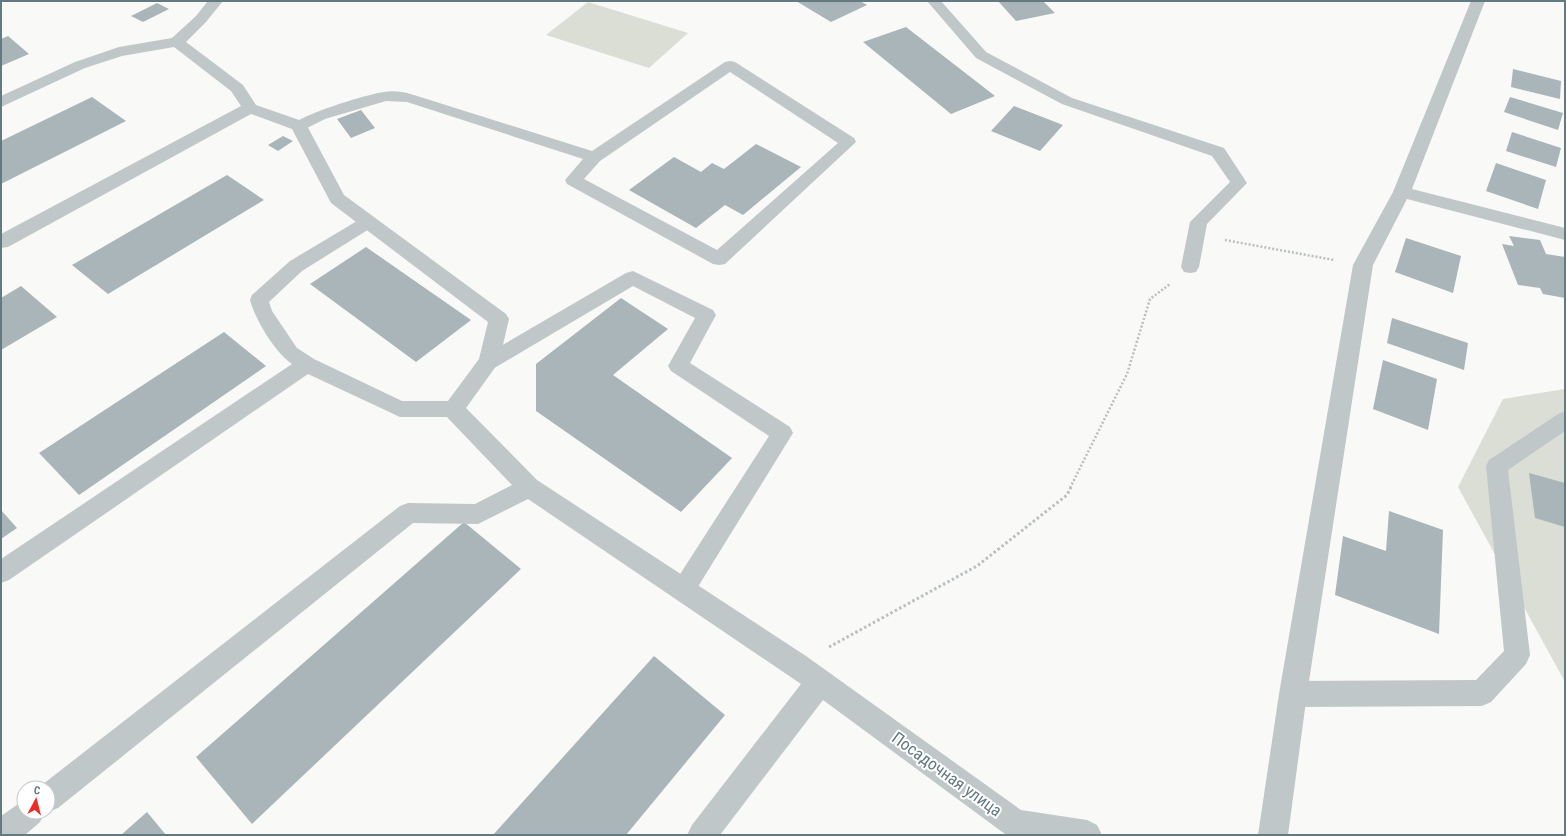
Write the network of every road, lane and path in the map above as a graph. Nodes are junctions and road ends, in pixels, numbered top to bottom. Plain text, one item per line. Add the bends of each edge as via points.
1 (216, 1) edge
2 (934, 1) edge
3 (1478, 1) edge
4 (177, 42) junction
5 (1, 102) edge
6 (250, 108) junction
7 (299, 126) junction
8 (594, 157) junction
9 (1402, 192) junction
10 (368, 222) junction
11 (1565, 234) edge
12 (1, 242) edge
13 (1362, 265) junction
14 (1190, 267) junction
15 (489, 362) junction
16 (307, 364) junction
17 (453, 409) junction
18 (1565, 420) edge
19 (530, 487) junction
20 (1, 572) edge
21 (683, 590) junction
22 (797, 665) junction
23 (820, 682) junction
24 (1293, 694) junction
25 (56, 792) edge
26 (20, 820) edge
27 (1016, 829) edge
28 (1, 835) edge
29 (702, 835) edge
30 (1087, 835) edge
31 (1273, 835) edge

1 - 4 street
2 - 14 lane via 981,54 1067,101 1218,152 1239,183 1199,222
3 - 9 street
4 - 5 street via 119,52 80,65
4 - 6 street via 237,88
6 - 7 street
6 - 12 street
7 - 8 lane via 319,116 385,96 409,98
7 - 10 street via 337,199
8 - 8 lane via 730,65 848,142 719,259 573,180
9 - 11 street
9 - 13 street
10 - 15 street via 499,319
10 - 16 lane via 296,266 259,300 263,312 290,354
13 - 14 path via 1224,240
13 - 24 street
14 - 22 path via 1150,300 1127,374 1067,495 977,566
15 - 17 street
15 - 21 lane via 633,278 706,315 678,366 782,433
16 - 17 lane via 400,409
16 - 20 lane
17 - 19 street, Посадочная улица
18 - 24 lane via 1497,466 1517,655 1482,693
19 - 21 street, Посадочная улица
19 - 25 street via 478,514 408,513
21 - 22 street, Посадочная улица
22 - 23 street, Посадочная улица
23 - 27 street, Посадочная улица
23 - 29 street
24 - 31 street
26 - 28 street
27 - 30 street, Посадочная улица

